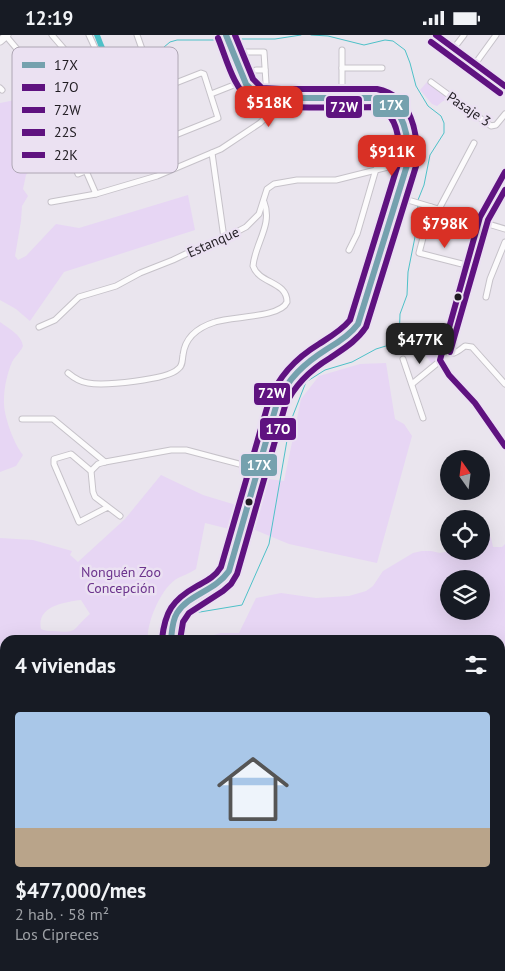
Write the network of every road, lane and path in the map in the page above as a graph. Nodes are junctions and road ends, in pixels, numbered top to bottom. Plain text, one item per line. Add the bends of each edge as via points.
1 (52, 35) edge
2 (89, 35) edge
3 (137, 35) edge
4 (226, 35) edge
5 (436, 35) edge
6 (464, 35) edge
7 (496, 35) edge
8 (4, 37) edge
9 (13, 47) edge
10 (62, 47) edge
11 (95, 47) edge
12 (141, 47) edge
13 (454, 49) junction
14 (342, 50) dead end
15 (234, 55) junction
16 (475, 64) junction
17 (382, 67) dead end
18 (342, 68) junction
19 (256, 70) dead end
20 (265, 70) junction
21 (244, 81) junction
22 (178, 82) edge
23 (266, 83) dead end
24 (431, 83) dead end
25 (505, 86) edge
26 (211, 94) junction
27 (281, 98) junction
28 (342, 98) junction
29 (505, 115) edge
30 (178, 134) edge
31 (474, 143) dead end
32 (212, 153) junction
33 (408, 162) junction
34 (178, 167) edge
35 (376, 169) junction
36 (505, 171) edge
37 (87, 173) edge
38 (163, 173) edge
39 (96, 194) junction
40 (398, 197) junction
41 (264, 201) junction
42 (52, 202) dead end
43 (431, 207) junction
44 (439, 209) junction
45 (479, 221) junction
46 (505, 229) edge
47 (224, 238) junction
48 (505, 242) edge
49 (349, 250) dead end
50 (466, 265) junction
51 (486, 297) dead end
52 (39, 327) dead end
53 (422, 342) dead end
54 (442, 351) junction
55 (403, 359) dead end
56 (440, 361) junction
57 (68, 373) dead end
58 (412, 384) junction
59 (505, 385) edge
60 (423, 418) dead end
61 (22, 419) dead end
62 (505, 446) edge
63 (105, 462) junction
64 (258, 469) junction
65 (91, 471) junction
66 (108, 507) junction
67 (120, 516) dead end
68 (172, 635) edge

1 - 10 street
2 - 11 street
3 - 12 street
4 - 15 main road
5 - 13 street
6 - 13 street
7 - 16 street
8 - 9 street
13 - 16 street
14 - 18 street
15 - 20 street via 263,51
15 - 21 main road
16 - 25 street
17 - 18 street
18 - 28 street
19 - 20 street
20 - 23 street
21 - 26 street
21 - 27 main road via 258,96
22 - 26 street via 202,73
24 - 29 street, Pasaje 3 via 490,126 496,125
26 - 30 street via 219,117
27 - 28 main road
27 - 32 street via 260,123
28 - 33 main road via 380,99 393,105 404,127
31 - 44 street
32 - 34 street
32 - 47 street
33 - 35 street, Estanque
33 - 40 main road
35 - 41 street, Estanque via 336,180 297,179 274,184 268,189
35 - 49 street via 357,234
36 - 45 street
37 - 39 street
38 - 39 street
39 - 42 street
40 - 43 street
40 - 64 main road via 358,324 351,333 302,366 288,381 276,403
41 - 47 street, Estanque via 253,221
41 - 57 street via 267,221 253,266 259,275 285,293 287,301 283,308 221,320 199,329 186,342 179,369 168,375 91,384
43 - 44 street
43 - 50 street via 419,253
44 - 45 street
45 - 46 street
45 - 50 street
47 - 52 street, Estanque via 116,286 79,297 55,320
48 - 51 street
50 - 54 street
53 - 54 street
54 - 56 street
54 - 59 street via 454,353 465,346 472,347
55 - 58 street
56 - 58 street
56 - 62 street
58 - 60 street
61 - 63 street via 54,419
63 - 64 street via 186,450
63 - 65 street
64 - 68 main road via 227,575 218,585 180,609
65 - 66 street via 95,497
65 - 66 street via 71,454 53,461 79,522
66 - 67 street

